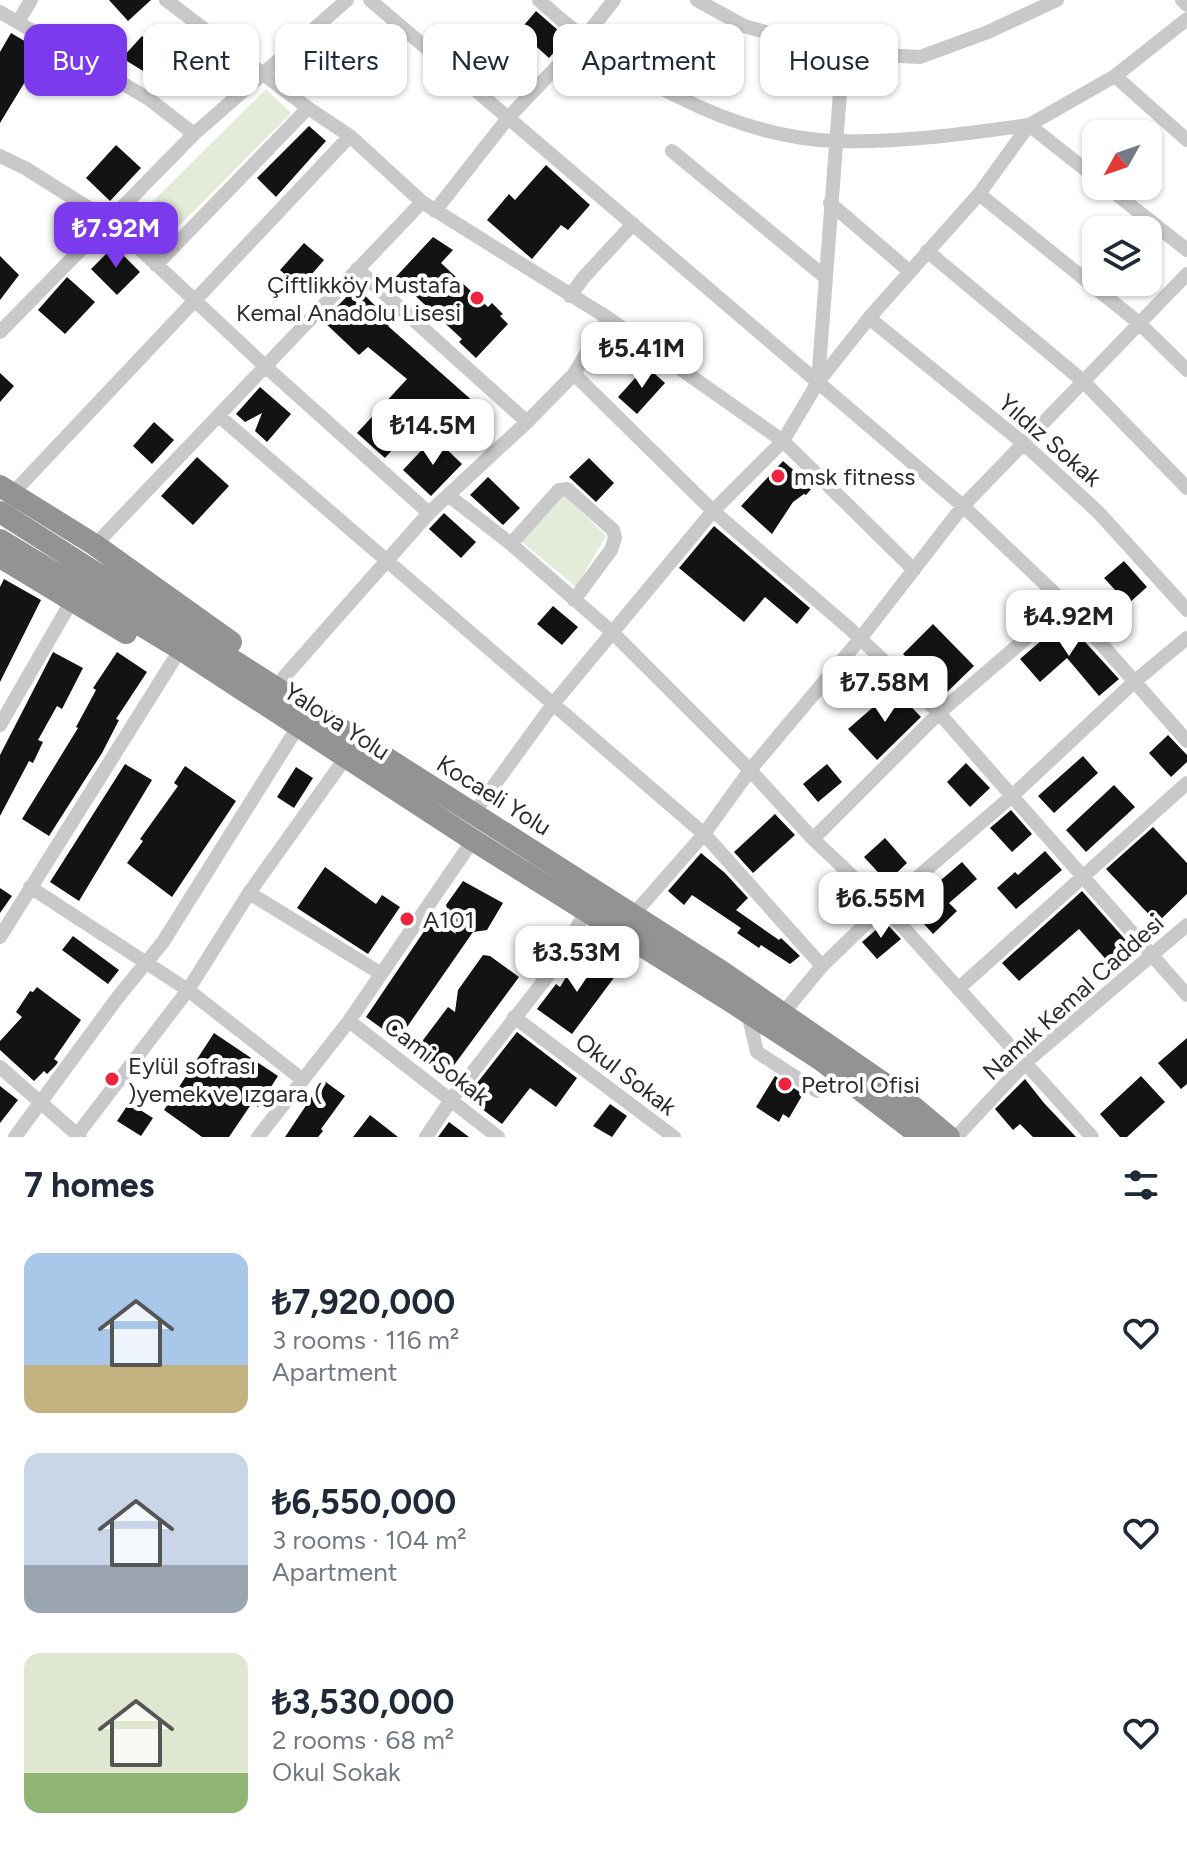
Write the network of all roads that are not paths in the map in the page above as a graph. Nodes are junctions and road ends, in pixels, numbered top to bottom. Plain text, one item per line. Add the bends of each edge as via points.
1 (31, 0) edge
2 (347, 0) edge
3 (370, 0) edge
4 (539, 0) edge
5 (614, 0) edge
6 (697, 0) edge
7 (1057, 0) edge
8 (1182, 0) edge
9 (173, 2) edge
10 (1187, 5) edge
11 (0, 12) edge
12 (1187, 19) edge
13 (18, 22) junction
14 (567, 24) edge
15 (595, 24) edge
16 (760, 30) edge
17 (898, 56) edge
18 (553, 71) edge
19 (265, 73) junction
20 (1115, 76) junction
21 (679, 96) edge
22 (839, 96) edge
23 (308, 108) junction
24 (508, 118) junction
25 (1029, 125) junction
26 (194, 134) junction
27 (350, 136) junction
28 (1187, 140) edge
29 (835, 141) junction
30 (672, 151) dead end
31 (0, 156) edge
32 (1082, 167) edge
33 (979, 194) junction
34 (1124, 200) edge
35 (830, 203) junction
36 (429, 207) junction
37 (111, 222) junction
38 (633, 224) junction
39 (1187, 250) edge
40 (927, 251) junction
41 (156, 265) junction
42 (357, 269) junction
43 (909, 271) junction
44 (1187, 274) edge
45 (825, 277) junction
46 (570, 296) junction
47 (195, 302) junction
48 (608, 318) junction
49 (869, 318) junction
50 (1139, 323) junction
51 (0, 332) edge
52 (266, 367) junction
53 (1187, 370) edge
54 (574, 374) junction
55 (1083, 381) junction
56 (818, 382) junction
57 (219, 416) junction
58 (527, 422) junction
59 (783, 441) junction
60 (1022, 442) junction
61 (1187, 488) edge
62 (448, 495) junction
63 (4, 498) edge
64 (963, 506) junction
65 (713, 511) junction
66 (429, 513) junction
67 (0, 540) edge
68 (511, 544) junction
69 (95, 545) junction
70 (0, 557) edge
71 (387, 563) junction
72 (914, 570) junction
73 (574, 600) junction
74 (71, 602) junction
75 (1066, 604) junction
76 (1187, 610) edge
77 (613, 633) junction
78 (1187, 638) edge
79 (860, 639) junction
80 (173, 661) junction
81 (284, 677) junction
82 (1134, 682) junction
83 (245, 693) junction
84 (553, 704) junction
85 (939, 713) junction
86 (0, 725) edge
87 (299, 725) junction
88 (1187, 741) edge
89 (379, 753) junction
90 (346, 757) junction
91 (750, 770) junction
92 (1187, 783) edge
93 (1012, 796) junction
94 (474, 813) junction
95 (704, 834) junction
96 (813, 839) junction
97 (473, 840) junction
98 (1081, 876) junction
99 (30, 887) junction
100 (249, 893) junction
101 (884, 906) junction
102 (587, 910) junction
103 (633, 915) junction
104 (1187, 925) edge
105 (0, 937) edge
106 (1151, 956) junction
107 (147, 964) junction
108 (822, 966) junction
109 (380, 973) junction
110 (958, 989) junction
111 (188, 990) junction
112 (1187, 995) edge
113 (783, 1013) junction
114 (514, 1017) junction
115 (349, 1021) junction
116 (1025, 1063) junction
117 (0, 1067) edge
118 (303, 1080) junction
119 (451, 1100) junction
120 (40, 1104) junction
121 (909, 1133) edge
122 (79, 1136) edge
123 (15, 1137) edge
124 (258, 1137) edge
125 (426, 1137) edge
126 (498, 1137) edge
127 (674, 1137) edge
128 (949, 1137) edge
129 (956, 1137) edge
130 (1092, 1137) edge

1 - 13 street
2 - 19 street
3 - 24 street
4 - 14 street
5 - 15 street
6 - 16 street
7 - 17 street via 920,57
8 - 10 street
9 - 19 street
11 - 13 street
12 - 20 street
13 - 26 street via 149,99
18 - 24 street
19 - 23 street
19 - 26 street
20 - 25 street
20 - 28 street
21 - 29 street via 785,135
22 - 29 street
23 - 27 street
23 - 41 street
24 - 36 street
24 - 38 street
25 - 29 street
25 - 32 street
25 - 33 street
26 - 37 street
27 - 36 street
27 - 47 street
29 - 35 street
30 - 45 street
31 - 37 street
33 - 40 street
33 - 50 street
34 - 39 street
35 - 43 street
35 - 45 street
36 - 42 street
36 - 46 street
37 - 41 street
37 - 51 street
38 - 46 street
38 - 56 street
40 - 43 street
40 - 55 street
41 - 47 street
42 - 52 street
42 - 58 street
43 - 49 street
44 - 50 street
45 - 56 street
46 - 48 street
47 - 52 street
47 - 63 street
48 - 54 street
48 - 59 street
49 - 56 street
49 - 60 street, Yıldız Sokak
50 - 53 street
50 - 55 street
52 - 57 street
52 - 66 street
54 - 58 street
54 - 65 street
55 - 60 street
55 - 61 street
56 - 59 street
56 - 64 street
57 - 69 street
57 - 71 street
58 - 62 street
59 - 65 street
59 - 72 street
60 - 64 street
60 - 76 street, Yıldız Sokak via 1099,513
62 - 66 street
62 - 68 street
63 - 69 highway
63 - 89 highway, Kocaeli̇ Yolu
64 - 72 street
64 - 75 street
65 - 77 street
65 - 79 street
66 - 71 street
67 - 83 highway, Yalova Yolu
68 - 73 street
68 - 73 street via 559,490 567,489 613,530 615,538
69 - 81 highway
70 - 74 highway
71 - 81 street
71 - 84 street
72 - 79 street
73 - 77 street
74 - 80 highway
74 - 86 street
75 - 82 street
75 - 85 street
77 - 84 street
77 - 91 street
78 - 82 street
79 - 85 street
79 - 91 street
80 - 83 highway
80 - 99 street
81 - 89 highway
82 - 88 street
82 - 93 street
83 - 87 highway, Yalova Yolu
84 - 94 street
84 - 95 street
85 - 93 street
85 - 96 street
87 - 90 highway, Yalova Yolu
87 - 107 street
89 - 94 highway, Kocaeli̇ Yolu
90 - 97 highway, Yalova Yolu
90 - 100 street
91 - 95 street
91 - 96 street
92 - 98 street
93 - 98 street
93 - 101 street
94 - 103 highway, Kocaeli̇ Yolu
95 - 103 street
95 - 108 street
96 - 101 street
97 - 102 highway, Yalova Yolu
97 - 109 street
98 - 106 street
98 - 110 street
99 - 105 street
99 - 107 street
100 - 109 street
100 - 111 street
101 - 108 street
101 - 110 street
102 - 114 street via 550,973
102 - 121 highway, Yalova Yolu via 853,1083
103 - 113 highway, Kocaeli̇ Yolu
104 - 106 street, Namık Kemal Caddesi
106 - 112 street
106 - 116 street, Namık Kemal Caddesi
107 - 111 street
107 - 120 street
108 - 113 street
109 - 115 street
110 - 116 street
111 - 118 street
111 - 122 street
113 - 128 highway, Kocaeli̇ Yolu via 892,1089
114 - 119 street
114 - 127 street, Okul Sokak
115 - 118 street
115 - 119 street, Cami Sokak
116 - 129 street, Namık Kemal Caddesi
116 - 130 street
117 - 120 street
118 - 124 street
119 - 125 street
119 - 126 street, Cami Sokak
120 - 122 street
120 - 123 street

